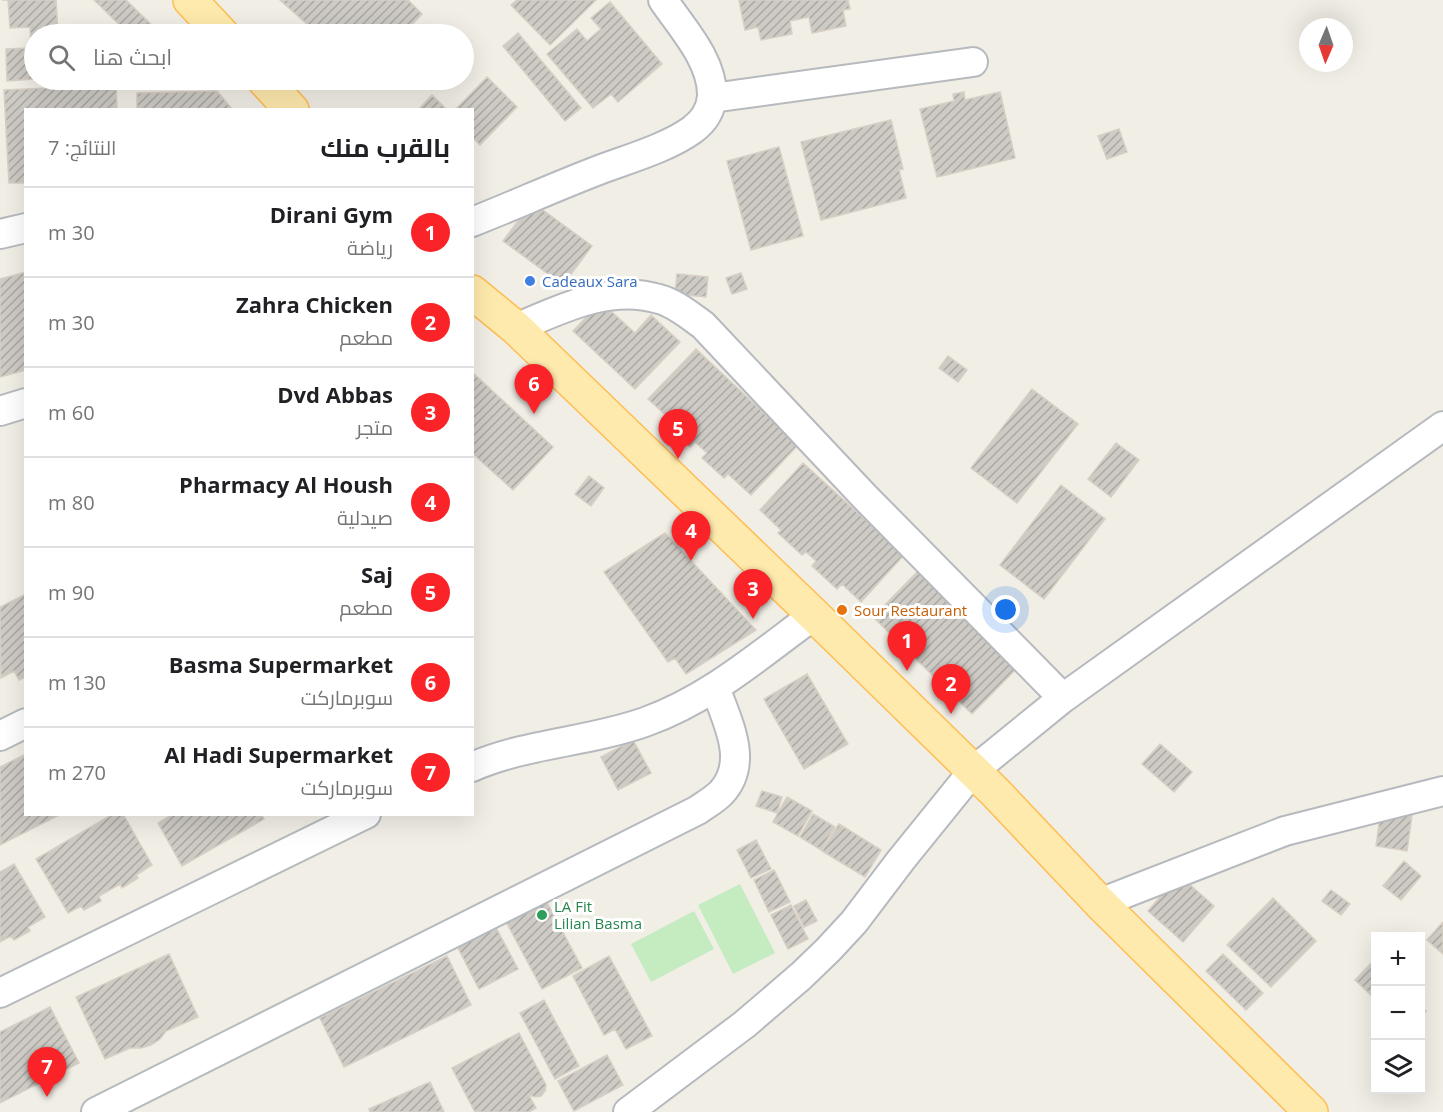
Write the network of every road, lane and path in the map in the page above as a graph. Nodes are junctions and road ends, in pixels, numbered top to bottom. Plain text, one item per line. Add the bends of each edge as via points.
1 (190, 0) edge
2 (663, 0) edge
3 (213, 24) edge
4 (973, 62) dead end
5 (273, 90) edge
6 (712, 98) junction
7 (290, 108) edge
8 (0, 219) edge
9 (24, 219) edge
10 (474, 221) edge
11 (24, 228) edge
12 (0, 234) edge
13 (474, 294) edge
14 (516, 328) junction
15 (24, 404) edge
16 (0, 411) edge
17 (1443, 426) edge
18 (814, 615) junction
19 (715, 687) junction
20 (1063, 698) junction
21 (24, 724) edge
22 (0, 736) edge
23 (474, 766) edge
24 (973, 771) junction
25 (1443, 791) edge
26 (362, 816) edge
27 (1100, 903) junction
28 (0, 993) edge
29 (96, 1112) edge
30 (628, 1112) edge
31 (1311, 1112) edge

1 - 3 main road
2 - 6 street via 702,58
4 - 6 street
5 - 7 main road
6 - 10 street via 706,117 691,131
8 - 9 street
11 - 12 street
13 - 14 main road
14 - 18 main road
14 - 20 street via 583,300 614,294 660,299 703,325
15 - 16 street
17 - 20 street
18 - 19 street
18 - 24 main road
19 - 23 street via 644,723 524,750
19 - 29 street via 735,742 736,761 732,779 719,795 698,810
20 - 24 street
21 - 22 street
24 - 27 main road
24 - 30 street via 828,950 745,1024
25 - 27 street via 1285,831
26 - 28 street
27 - 31 main road

